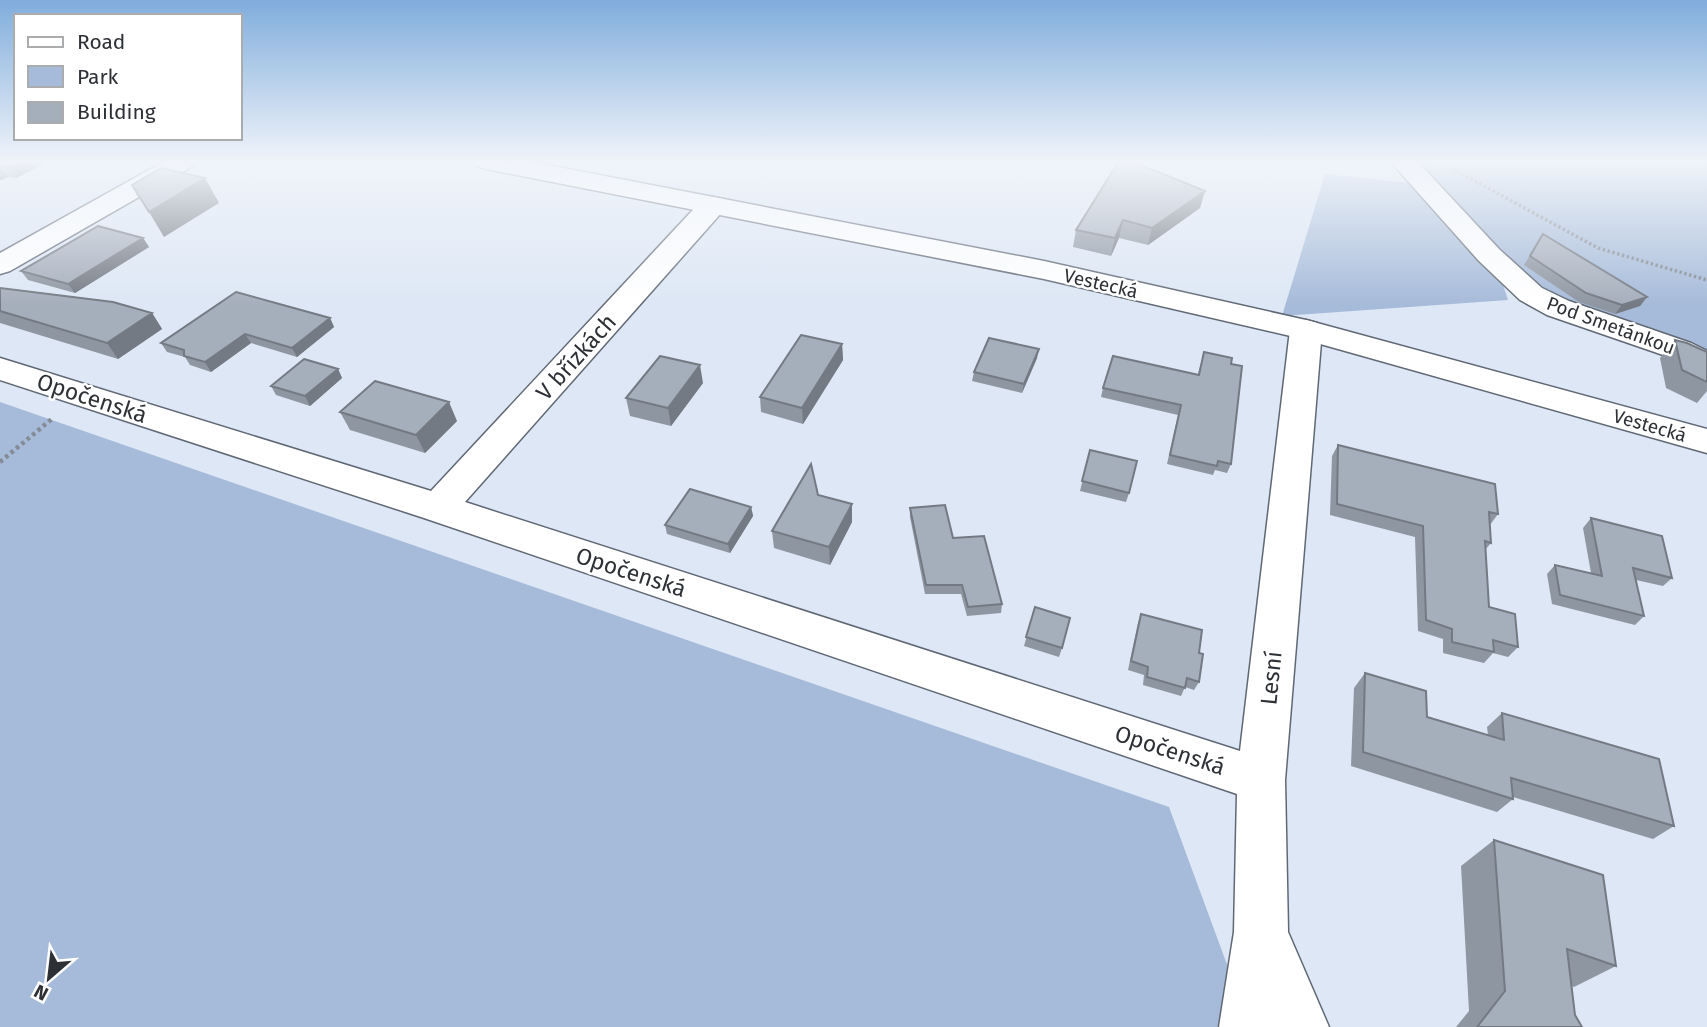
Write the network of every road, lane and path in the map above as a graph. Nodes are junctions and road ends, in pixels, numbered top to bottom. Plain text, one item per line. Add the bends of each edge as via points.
1 (99, 209) edge
2 (709, 209) edge
3 (733, 209) edge
4 (1447, 209) edge
5 (1527, 209) edge
6 (0, 265) edge
7 (1707, 280) edge
8 (1306, 330) junction
9 (1707, 364) edge
10 (0, 369) edge
11 (82, 395) junction
12 (1707, 441) edge
13 (0, 462) edge
14 (438, 508) junction
15 (1261, 780) junction
16 (1261, 932) junction
17 (1248, 1027) edge
18 (1300, 1027) edge

1 - 6 street
2 - 14 street, V břízkách
3 - 8 street, Vestecká via 1044,270
4 - 9 street, Pod Smetánkou via 1531,294
5 - 7 path via 1598,248
8 - 12 street, Vestecká
8 - 15 street, Lesní
10 - 11 street, Opočenská
11 - 13 path
11 - 14 street, Opočenská
14 - 15 street, Opočenská
15 - 16 street, Lesní
16 - 17 street, Lesní
16 - 18 street

